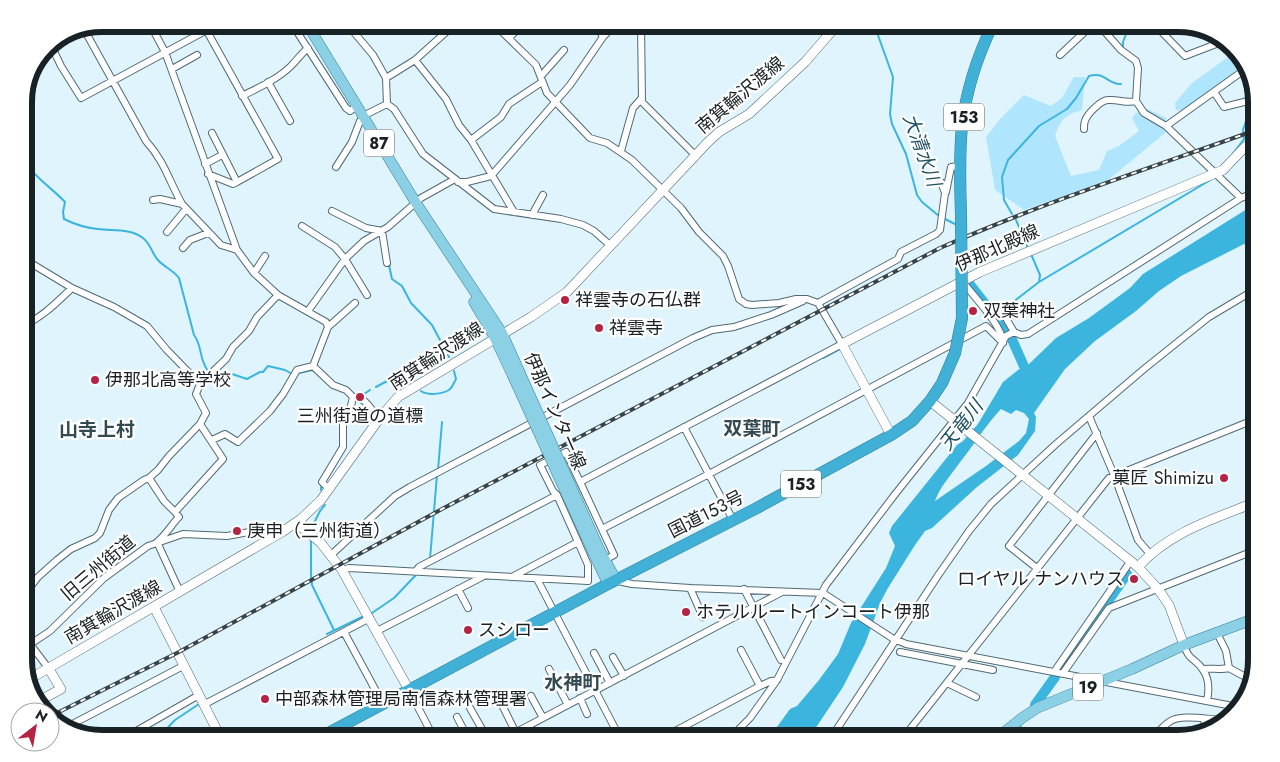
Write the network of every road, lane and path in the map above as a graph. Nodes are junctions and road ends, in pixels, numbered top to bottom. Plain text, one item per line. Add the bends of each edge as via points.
1 (154, 32) edge
2 (197, 32) edge
3 (208, 32) edge
4 (297, 32) edge
5 (312, 32) edge
6 (353, 32) edge
7 (446, 32) edge
8 (503, 32) edge
9 (515, 32) edge
10 (600, 32) edge
11 (608, 32) edge
12 (641, 32) edge
13 (824, 32) edge
14 (831, 32) edge
15 (987, 32) edge
16 (1084, 32) edge
17 (1105, 32) edge
18 (1162, 32) edge
19 (87, 35) edge
20 (603, 37) junction
21 (509, 38) junction
22 (826, 38) junction
23 (1216, 44) edge
24 (308, 48) junction
25 (564, 50) dead end
26 (54, 52) edge
27 (165, 52) junction
28 (197, 55) dead end
29 (1060, 55) dead end
30 (415, 60) junction
31 (172, 69) junction
32 (1241, 73) edge
33 (386, 78) junction
34 (541, 79) junction
35 (112, 81) junction
36 (268, 82) junction
37 (1214, 92) junction
38 (242, 96) junction
39 (641, 99) junction
40 (556, 101) junction
41 (1136, 101) junction
42 (1247, 101) edge
43 (387, 104) junction
44 (357, 106) junction
45 (361, 119) junction
46 (290, 121) dead end
47 (1166, 126) junction
48 (1084, 129) dead end
49 (212, 133) dead end
50 (471, 140) junction
51 (1247, 146) edge
52 (621, 151) junction
53 (222, 155) junction
54 (695, 155) junction
55 (205, 164) junction
56 (960, 166) junction
57 (336, 167) dead end
58 (208, 174) junction
59 (1215, 174) junction
60 (491, 176) junction
61 (457, 180) junction
62 (237, 182) junction
63 (941, 182) dead end
64 (662, 190) junction
65 (945, 194) junction
66 (543, 195) dead end
67 (1247, 196) edge
68 (1241, 198) junction
69 (152, 200) dead end
70 (416, 203) junction
71 (184, 206) junction
72 (332, 211) dead end
73 (514, 212) junction
74 (532, 215) junction
75 (302, 226) dead end
76 (382, 231) junction
77 (168, 232) dead end
78 (208, 233) junction
79 (611, 246) junction
80 (183, 248) dead end
81 (237, 250) junction
82 (265, 256) dead end
83 (345, 259) junction
84 (387, 263) dead end
85 (33, 264) edge
86 (254, 272) junction
87 (965, 279) junction
88 (72, 288) junction
89 (1247, 293) edge
90 (278, 294) junction
91 (367, 295) dead end
92 (807, 299) junction
93 (354, 303) dead end
94 (818, 303) junction
95 (308, 311) junction
96 (33, 320) edge
97 (1007, 320) dead end
98 (328, 328) junction
99 (1014, 332) junction
100 (498, 336) junction
101 (1004, 340) junction
102 (842, 344) junction
103 (313, 366) junction
104 (200, 384) junction
105 (866, 389) junction
106 (353, 397) junction
107 (930, 401) junction
108 (1089, 416) junction
109 (379, 419) junction
110 (956, 421) junction
111 (1248, 422) edge
112 (200, 424) junction
113 (685, 429) junction
114 (1097, 433) junction
115 (891, 436) junction
116 (212, 440) junction
117 (1021, 473) junction
118 (709, 474) junction
119 (1114, 475) junction
120 (149, 478) junction
121 (580, 482) junction
122 (329, 489) junction
123 (557, 495) junction
124 (1049, 495) junction
125 (1248, 505) edge
126 (175, 512) junction
127 (1078, 518) junction
128 (732, 520) junction
129 (296, 523) junction
130 (602, 529) junction
131 (282, 532) junction
132 (157, 542) junction
133 (578, 542) junction
134 (1248, 553) edge
135 (1150, 554) junction
136 (331, 555) junction
137 (597, 559) junction
138 (1134, 564) junction
139 (1038, 569) junction
140 (342, 570) junction
141 (415, 572) junction
142 (483, 576) junction
143 (510, 577) junction
144 (537, 579) junction
145 (612, 582) junction
146 (33, 584) edge
147 (690, 588) junction
148 (458, 589) junction
149 (744, 589) junction
150 (1158, 589) junction
151 (783, 591) junction
152 (180, 592) junction
153 (823, 592) junction
154 (154, 607) junction
155 (468, 608) dead end
156 (753, 608) junction
157 (554, 614) junction
158 (704, 617) dead end
159 (370, 618) junction
160 (1248, 621) edge
161 (377, 631) junction
162 (344, 632) junction
163 (1217, 633) junction
164 (894, 639) junction
165 (33, 641) edge
166 (1184, 645) junction
167 (741, 650) dead end
168 (33, 651) edge
169 (900, 652) dead end
170 (594, 653) dead end
171 (969, 656) junction
172 (613, 657) dead end
173 (781, 660) dead end
174 (962, 664) junction
175 (183, 666) junction
176 (49, 668) junction
177 (1229, 668) junction
178 (549, 669) dead end
179 (993, 670) dead end
180 (1203, 670) junction
181 (1054, 672) junction
182 (1063, 673) junction
183 (35, 676) edge
184 (624, 676) junction
185 (1245, 677) edge
186 (777, 680) junction
187 (1102, 681) junction
188 (610, 683) junction
189 (946, 683) junction
190 (760, 686) junction
191 (409, 690) junction
192 (595, 691) junction
193 (199, 695) junction
194 (497, 696) dead end
195 (531, 696) dead end
196 (976, 697) dead end
197 (44, 698) edge
198 (580, 698) junction
199 (1207, 701) junction
200 (383, 704) junction
201 (204, 705) junction
202 (568, 705) junction
203 (1230, 705) edge
204 (470, 708) dead end
205 (588, 714) dead end
206 (457, 717) dead end
207 (543, 718) junction
208 (1204, 719) junction
209 (1213, 720) edge
210 (74, 723) edge
211 (1204, 724) edge
212 (341, 726) junction
213 (528, 726) junction
214 (138, 730) edge
215 (217, 730) edge
216 (334, 730) edge
217 (343, 730) edge
218 (430, 730) edge
219 (464, 730) edge
220 (482, 730) edge
221 (514, 730) edge
222 (521, 730) edge
223 (530, 730) edge
224 (616, 730) edge
225 (677, 730) edge
226 (738, 730) edge
227 (836, 730) edge
228 (909, 730) edge
229 (1008, 730) edge
230 (1162, 730) edge

1 - 27 street
2 - 27 street
3 - 38 street
4 - 24 street
5 - 44 main road, 伊那インター線 / 87
6 - 33 street
7 - 30 street
8 - 21 street
9 - 21 street
10 - 20 street
11 - 20 street
12 - 39 street
13 - 22 street
14 - 22 main road, 南箕輪沢渡線
15 - 56 highway, 153 via 962,125
16 - 29 street
17 - 41 street via 1136,61
18 - 23 street via 1185,56
19 - 35 street
20 - 40 street
21 - 34 street via 536,64
22 - 54 main road, 南箕輪沢渡線 via 749,114 713,137
24 - 36 street via 291,66
24 - 44 street via 346,108 350,111
25 - 34 street
26 - 35 street via 81,98
27 - 31 street
27 - 35 street
28 - 31 street
30 - 33 street
30 - 50 street via 446,99
31 - 55 street
32 - 37 street
33 - 43 street
34 - 40 street via 547,93
34 - 50 street
35 - 71 street via 166,169
36 - 38 street
36 - 46 street
37 - 42 street via 1224,107
37 - 47 street
38 - 62 street via 278,159
39 - 52 street via 633,108
39 - 54 street
40 - 52 street via 590,138 607,142
40 - 60 street
41 - 47 street via 1144,113
41 - 48 street via 1103,101 1088,116
43 - 45 street
43 - 61 street via 394,109 423,154
44 - 45 main road, 伊那インター線 / 87
45 - 57 street via 352,142
45 - 70 main road, 伊那インター線 / 87
47 - 59 street
49 - 53 street
50 - 60 street
51 - 59 main road, 伊那北殿線
52 - 64 street
53 - 55 street
53 - 62 street
54 - 64 main road, 南箕輪沢渡線
55 - 58 street
56 - 65 street via 951,167
56 - 107 highway, 国道153号 / 153, bridge via 962,318 955,354
58 - 62 street via 233,184
58 - 81 street
59 - 68 street
59 - 87 main road, 伊那北殿線
60 - 61 street via 467,182
60 - 73 street
61 - 70 street
61 - 73 street via 494,209
63 - 65 street
64 - 79 main road, 南箕輪沢渡線
64 - 92 street via 723,256 742,302 759,305
65 - 94 street via 940,230 936,234 907,248 898,259
66 - 74 street
67 - 68 street
68 - 99 street via 1028,334
69 - 71 street
70 - 76 street
70 - 100 main road, 伊那インター線 / 87
71 - 77 street
71 - 78 street
72 - 76 street via 366,228
73 - 74 street
74 - 79 street via 583,225
75 - 83 street via 335,247
76 - 83 street
76 - 84 street
78 - 80 street via 190,240
78 - 81 street via 221,245
79 - 100 main road, 南箕輪沢渡線 via 567,292
81 - 86 street
82 - 86 street
83 - 91 street
83 - 95 street
85 - 88 street
86 - 90 street
87 - 101 street
87 - 102 main road, 伊那北殿線
88 - 96 street
88 - 104 street via 147,326
89 - 108 street via 1209,317
90 - 95 street
90 - 104 street via 226,359
92 - 94 street
92 - 136 street via 772,315 693,338 410,487 395,496
93 - 98 street
94 - 102 street
95 - 98 street via 326,322
97 - 99 street
98 - 103 street
99 - 101 street
100 - 109 main road, 南箕輪沢渡線 via 406,391
100 - 137 main road, 伊那インター線 / 87, bridge
101 - 105 street via 986,326
101 - 110 street
102 - 105 main road
102 - 113 street
103 - 106 street via 333,386 346,390
103 - 116 street via 297,370 270,411 238,442 225,434
104 - 112 street via 196,394 206,413
105 - 115 main road
105 - 118 street
106 - 109 street via 362,400
106 - 122 street via 343,421 343,447 322,482
107 - 110 main road
107 - 115 highway, 国道153号 / 153 via 912,421
108 - 114 street
108 - 117 street
109 - 122 main road, 南箕輪沢渡線
110 - 117 main road
110 - 153 street via 843,562
111 - 119 street
112 - 116 street
112 - 120 street
113 - 118 street
113 - 121 street
114 - 119 street
114 - 124 street
115 - 128 highway, 国道153号 / 153
116 - 126 street via 225,458
117 - 124 main road
117 - 164 street via 969,531
118 - 128 street
118 - 130 street
119 - 127 street
119 - 135 street via 1138,540
120 - 126 street
120 - 146 street via 118,498 95,538 71,549
121 - 123 street via 566,452 540,465
121 - 130 street
122 - 129 main road, 南箕輪沢渡線
123 - 133 street
123 - 141 street
124 - 127 main road
124 - 139 street via 1009,546
125 - 135 main road via 1190,528
126 - 132 street via 179,517
127 - 138 main road
127 - 139 street
128 - 145 highway, 国道153号 / 153
129 - 131 main road, 南箕輪沢渡線
129 - 136 main road
130 - 137 street via 614,555
131 - 132 street, 旧三州街道 via 277,528 227,536 183,534
131 - 152 main road, 南箕輪沢渡線
132 - 152 street
132 - 165 street, 旧三州街道 via 104,578 50,631
133 - 137 street
133 - 143 street
134 - 150 street
135 - 138 main road
136 - 140 main road
137 - 144 street via 588,581
137 - 145 main road, 伊那インター線 / 87
138 - 150 main road
138 - 181 street
139 - 171 street
140 - 141 street
140 - 159 main road
141 - 142 street
142 - 143 street
142 - 148 street
143 - 144 street
144 - 157 street
145 - 147 street
145 - 157 highway, 国道153号 / 153
147 - 149 street
147 - 158 street
148 - 155 street
148 - 161 street
149 - 151 street
149 - 156 street
150 - 166 main road via 1169,605
150 - 182 street via 1109,608
151 - 153 street
151 - 156 street
152 - 154 main road, 南箕輪沢渡線
153 - 164 street
153 - 186 street
154 - 175 main road
154 - 176 main road, 南箕輪沢渡線
156 - 173 street
156 - 184 street
157 - 191 highway, 国道153号 / 153
157 - 192 street
159 - 161 main road
159 - 162 street
160 - 163 main road, 19
161 - 191 main road
162 - 200 street
162 - 201 street
163 - 166 main road, 19
163 - 177 street via 1226,651
164 - 171 street
164 - 227 street
166 - 180 street via 1187,654
166 - 187 main road, 19
167 - 190 street
168 - 176 street
169 - 174 street
170 - 188 street
171 - 174 street
171 - 181 street
172 - 184 street
174 - 179 street
174 - 189 street
175 - 193 main road
175 - 210 street
176 - 183 main road, 南箕輪沢渡線
176 - 197 main road via 60,689
177 - 180 street
177 - 185 street
178 - 202 street
180 - 199 street via 1208,685
181 - 182 street
182 - 187 street
184 - 188 street
186 - 190 street
186 - 226 street
187 - 199 street
187 - 229 main road, 19 via 1037,708
188 - 192 street
189 - 196 street
189 - 228 street
190 - 225 street
191 - 200 highway, 国道153号 / 153
191 - 218 street
192 - 198 street
192 - 224 street
193 - 201 main road
193 - 214 street
194 - 221 street
195 - 207 street
198 - 202 street
198 - 205 street
199 - 203 street
200 - 212 highway, 国道153号 / 153
201 - 215 main road
202 - 207 street
204 - 220 street
206 - 219 street
207 - 213 street
208 - 209 street
208 - 211 street
208 - 230 street via 1178,717
212 - 216 highway, 国道153号 / 153
212 - 217 street
213 - 222 street
213 - 223 street

